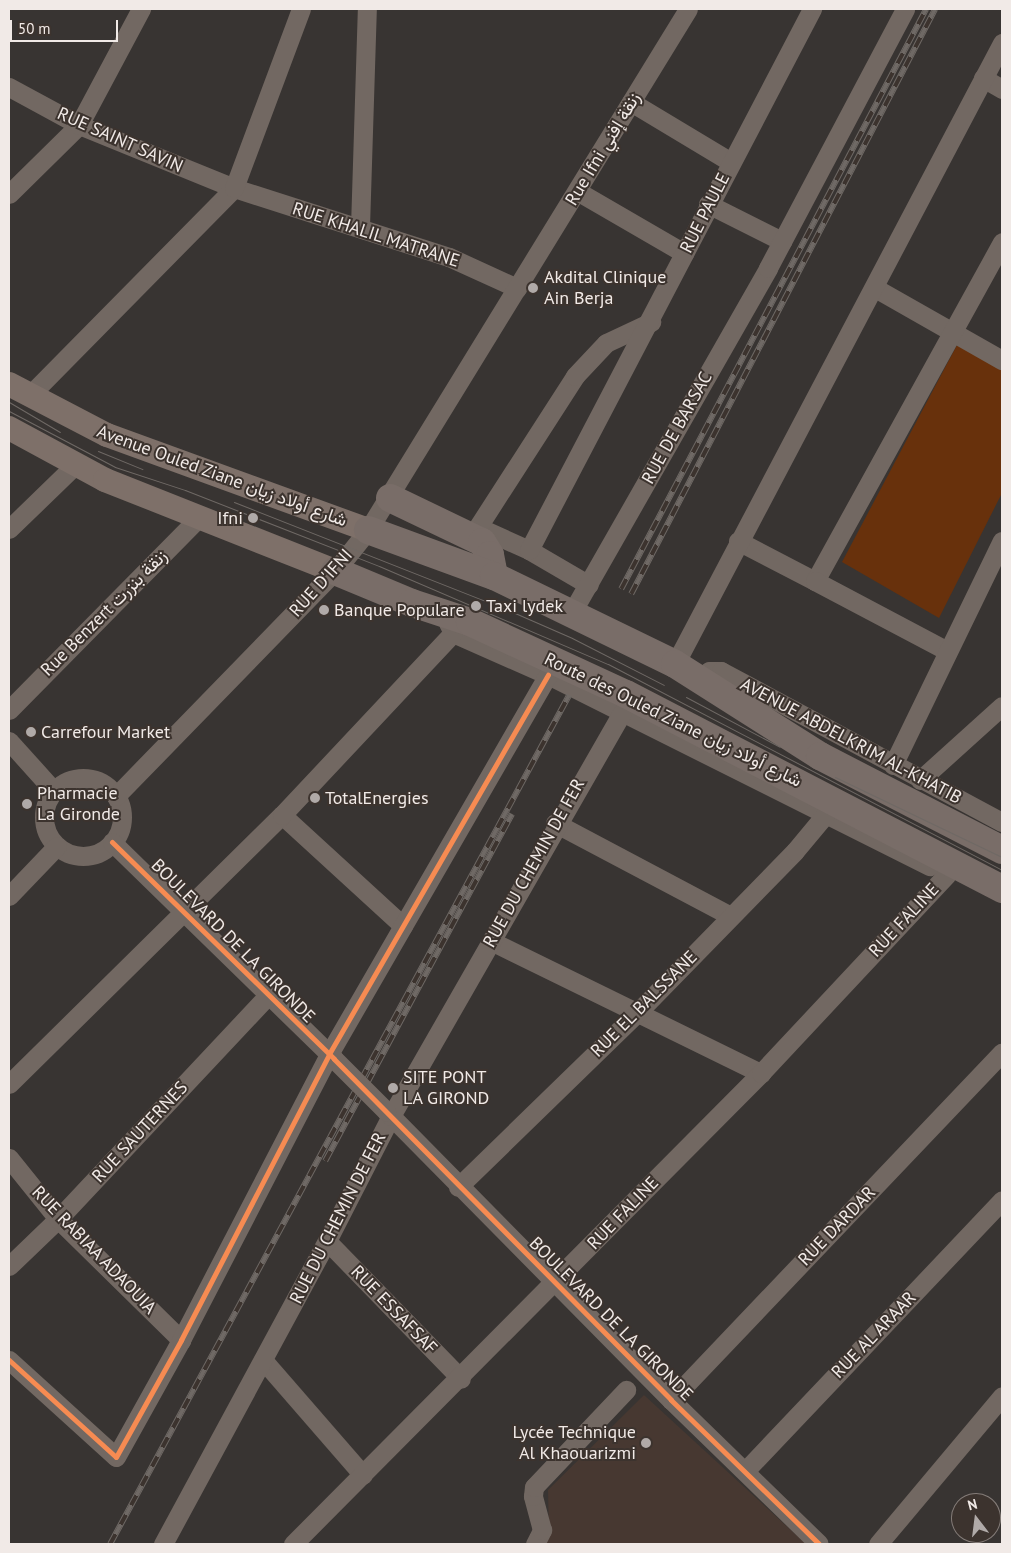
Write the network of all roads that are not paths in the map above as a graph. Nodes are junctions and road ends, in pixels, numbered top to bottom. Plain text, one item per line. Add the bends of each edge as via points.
1 (141, 9) edge
2 (301, 9) edge
3 (367, 9) edge
4 (688, 9) edge
5 (812, 9) edge
6 (905, 9) edge
7 (1002, 43) edge
8 (983, 78) junction
9 (9, 87) edge
10 (1002, 89) edge
11 (631, 102) junction
12 (79, 125) junction
13 (731, 162) junction
14 (234, 188) junction
15 (577, 191) junction
16 (9, 194) edge
17 (708, 204) junction
18 (360, 227) junction
19 (782, 241) junction
20 (1002, 242) edge
21 (684, 253) junction
22 (517, 288) junction
23 (875, 288) junction
24 (651, 322) junction
25 (953, 332) junction
26 (1002, 360) edge
27 (9, 384) edge
28 (29, 396) junction
29 (9, 428) edge
30 (74, 466) junction
31 (390, 498) junction
32 (200, 516) junction
33 (9, 529) edge
34 (368, 530) junction
35 (476, 532) junction
36 (1002, 541) edge
37 (738, 542) junction
38 (529, 550) junction
39 (441, 556) joint
40 (335, 571) junction
41 (494, 576) junction
42 (815, 581) junction
43 (589, 585) junction
44 (571, 614) junction
45 (449, 624) junction
46 (947, 651) junction
47 (675, 664) junction
48 (548, 675) junction
49 (701, 680) junction
50 (1002, 706) edge
51 (9, 710) edge
52 (622, 712) junction
53 (666, 713) junction
54 (9, 742) edge
55 (892, 765) junction
56 (920, 780) junction
57 (54, 791) junction
58 (116, 796) junction
59 (282, 815) junction
60 (824, 815) junction
61 (1002, 822) edge
62 (555, 823) junction
63 (112, 842) junction
64 (57, 846) junction
65 (1002, 850) edge
66 (947, 874) junction
67 (1001, 893) edge
68 (9, 896) edge
69 (185, 912) junction
70 (732, 916) junction
71 (403, 926) junction
72 (491, 940) junction
73 (268, 995) junction
74 (637, 1013) junction
75 (1002, 1052) edge
76 (332, 1056) junction
77 (761, 1073) junction
78 (9, 1084) edge
79 (389, 1113) junction
80 (9, 1158) edge
81 (458, 1187) junction
82 (1002, 1200) edge
83 (58, 1219) junction
84 (327, 1241) junction
85 (9, 1266) edge
86 (555, 1283) junction
87 (181, 1340) junction
88 (9, 1360) edge
89 (263, 1360) junction
90 (461, 1379) junction
91 (626, 1390) dead end
92 (1002, 1396) edge
93 (671, 1400) junction
94 (746, 1470) junction
95 (364, 1475) junction
96 (163, 1544) edge
97 (293, 1544) edge
98 (535, 1544) edge
99 (819, 1544) edge
100 (878, 1544) edge

1 - 12 street
2 - 14 street
3 - 18 street
4 - 11 street, Rue Ifni زنقة إفني
5 - 13 street, RUE PAULE
6 - 19 street, RUE DE BARSAC
7 - 8 street
8 - 10 street
8 - 23 street
9 - 12 street, RUE SAINT SAVIN
11 - 13 street
11 - 15 street, Rue Ifni زنقة إفني
12 - 14 street, RUE SAINT SAVIN
12 - 16 street
13 - 17 street, RUE PAULE
14 - 18 street, RUE KHALIL MATRANE
14 - 28 street
15 - 21 street
15 - 22 street, Rue Ifni زنقة إفني
17 - 19 street
17 - 21 street, RUE PAULE
18 - 22 street, RUE KHALIL MATRANE via 449,257
19 - 43 street, RUE DE BARSAC
20 - 25 street
21 - 24 street, RUE PAULE
22 - 31 street, RUE D'IFNI
23 - 25 street
23 - 37 street
24 - 35 street via 606,343 575,376
24 - 38 street, RUE PAULE
25 - 26 street
25 - 42 street
27 - 28 main road, Avenue Ouled Ziane شارع أولاد زيان
28 - 34 main road, Avenue Ouled Ziane شارع أولاد زيان via 107,435
29 - 30 main road
30 - 32 main road
30 - 33 street
31 - 34 street, RUE D'IFNI
31 - 35 highway
32 - 40 main road
32 - 51 street, Rue Benzert زنقة بنزرت
34 - 39 highway, Avenue Ouled Ziane شارع أولاد زيان
34 - 40 street, RUE D'IFNI
35 - 38 street
35 - 41 highway via 487,546
36 - 46 street
37 - 42 street
37 - 47 street
38 - 43 street
39 - 41 highway, Route des Ouled Ziane شارع أولاد زيان
40 - 45 highway, Route des Ouled Ziane شارع أولاد زيان
40 - 58 street, RUE D'IFNI
41 - 44 highway, Route des Ouled Ziane شارع أولاد زيان
42 - 46 street
43 - 44 street, RUE DE BARSAC
44 - 47 highway, Route des Ouled Ziane شارع أولاد زيان
45 - 48 street
45 - 53 highway, Route des Ouled Ziane شارع أولاد زيان via 490,630
45 - 59 street
46 - 55 street
47 - 49 highway, Route des Ouled Ziane شارع أولاد زيان
48 - 52 street
48 - 71 street
49 - 55 street, AVENUE ABDELKRIM AL-KHATIB via 709,671 722,671
49 - 65 highway, Route des Ouled Ziane شارع أولاد زيان via 820,756
50 - 56 street
52 - 53 highway
52 - 60 street
52 - 62 street, RUE DU CHEMIN DE FER
53 - 67 highway, Route des Ouled Ziane شارع أولاد زيان
54 - 57 street
55 - 56 street, AVENUE ABDELKRIM AL-KHATIB
56 - 61 street, AVENUE ABDELKRIM AL-KHATIB
57 - 58 street via 70,780 86,778 100,782
57 - 64 street via 46,804 44,819 48,834
58 - 63 street via 122,820
59 - 69 street
59 - 71 street
60 - 66 street
60 - 70 street, RUE EL BALSSANE
62 - 70 street
62 - 72 street, RUE DU CHEMIN DE FER
63 - 64 street via 104,849 85,856
63 - 69 street, BOULEVARD DE LA GIRONDE
64 - 68 street
66 - 67 street
66 - 77 street, RUE FALINE
69 - 73 street, BOULEVARD DE LA GIRONDE
69 - 78 street
70 - 74 street, RUE EL BALSSANE
71 - 76 street
72 - 74 street
72 - 79 street, RUE DU CHEMIN DE FER
73 - 76 street, BOULEVARD DE LA GIRONDE
73 - 83 street, RUE SAUTERNES
74 - 77 street
74 - 81 street, RUE EL BALSSANE
75 - 93 street, RUE DARDAR
76 - 79 street, BOULEVARD DE LA GIRONDE, bridge
76 - 87 street
77 - 86 street, RUE FALINE
79 - 81 street, BOULEVARD DE LA GIRONDE
79 - 84 street, RUE DU CHEMIN DE FER
80 - 83 street, RUE RABIAA ADAOUIA
81 - 86 street, BOULEVARD DE LA GIRONDE
82 - 94 street, RUE AL ARAAR
83 - 85 street, RUE SAUTERNES
83 - 87 street, RUE RABIAA ADAOUIA
84 - 89 street, RUE DU CHEMIN DE FER
84 - 90 street, RUE ESSAFSAF
86 - 90 street, RUE FALINE
86 - 93 street, BOULEVARD DE LA GIRONDE
87 - 88 street via 113,1458
89 - 95 street
89 - 96 street, RUE DU CHEMIN DE FER
90 - 95 street, RUE FALINE
91 - 98 street via 534,1487 533,1496 542,1530
92 - 100 street
93 - 94 street, BOULEVARD DE LA GIRONDE
94 - 99 street, BOULEVARD DE LA GIRONDE
95 - 97 street, RUE FALINE

